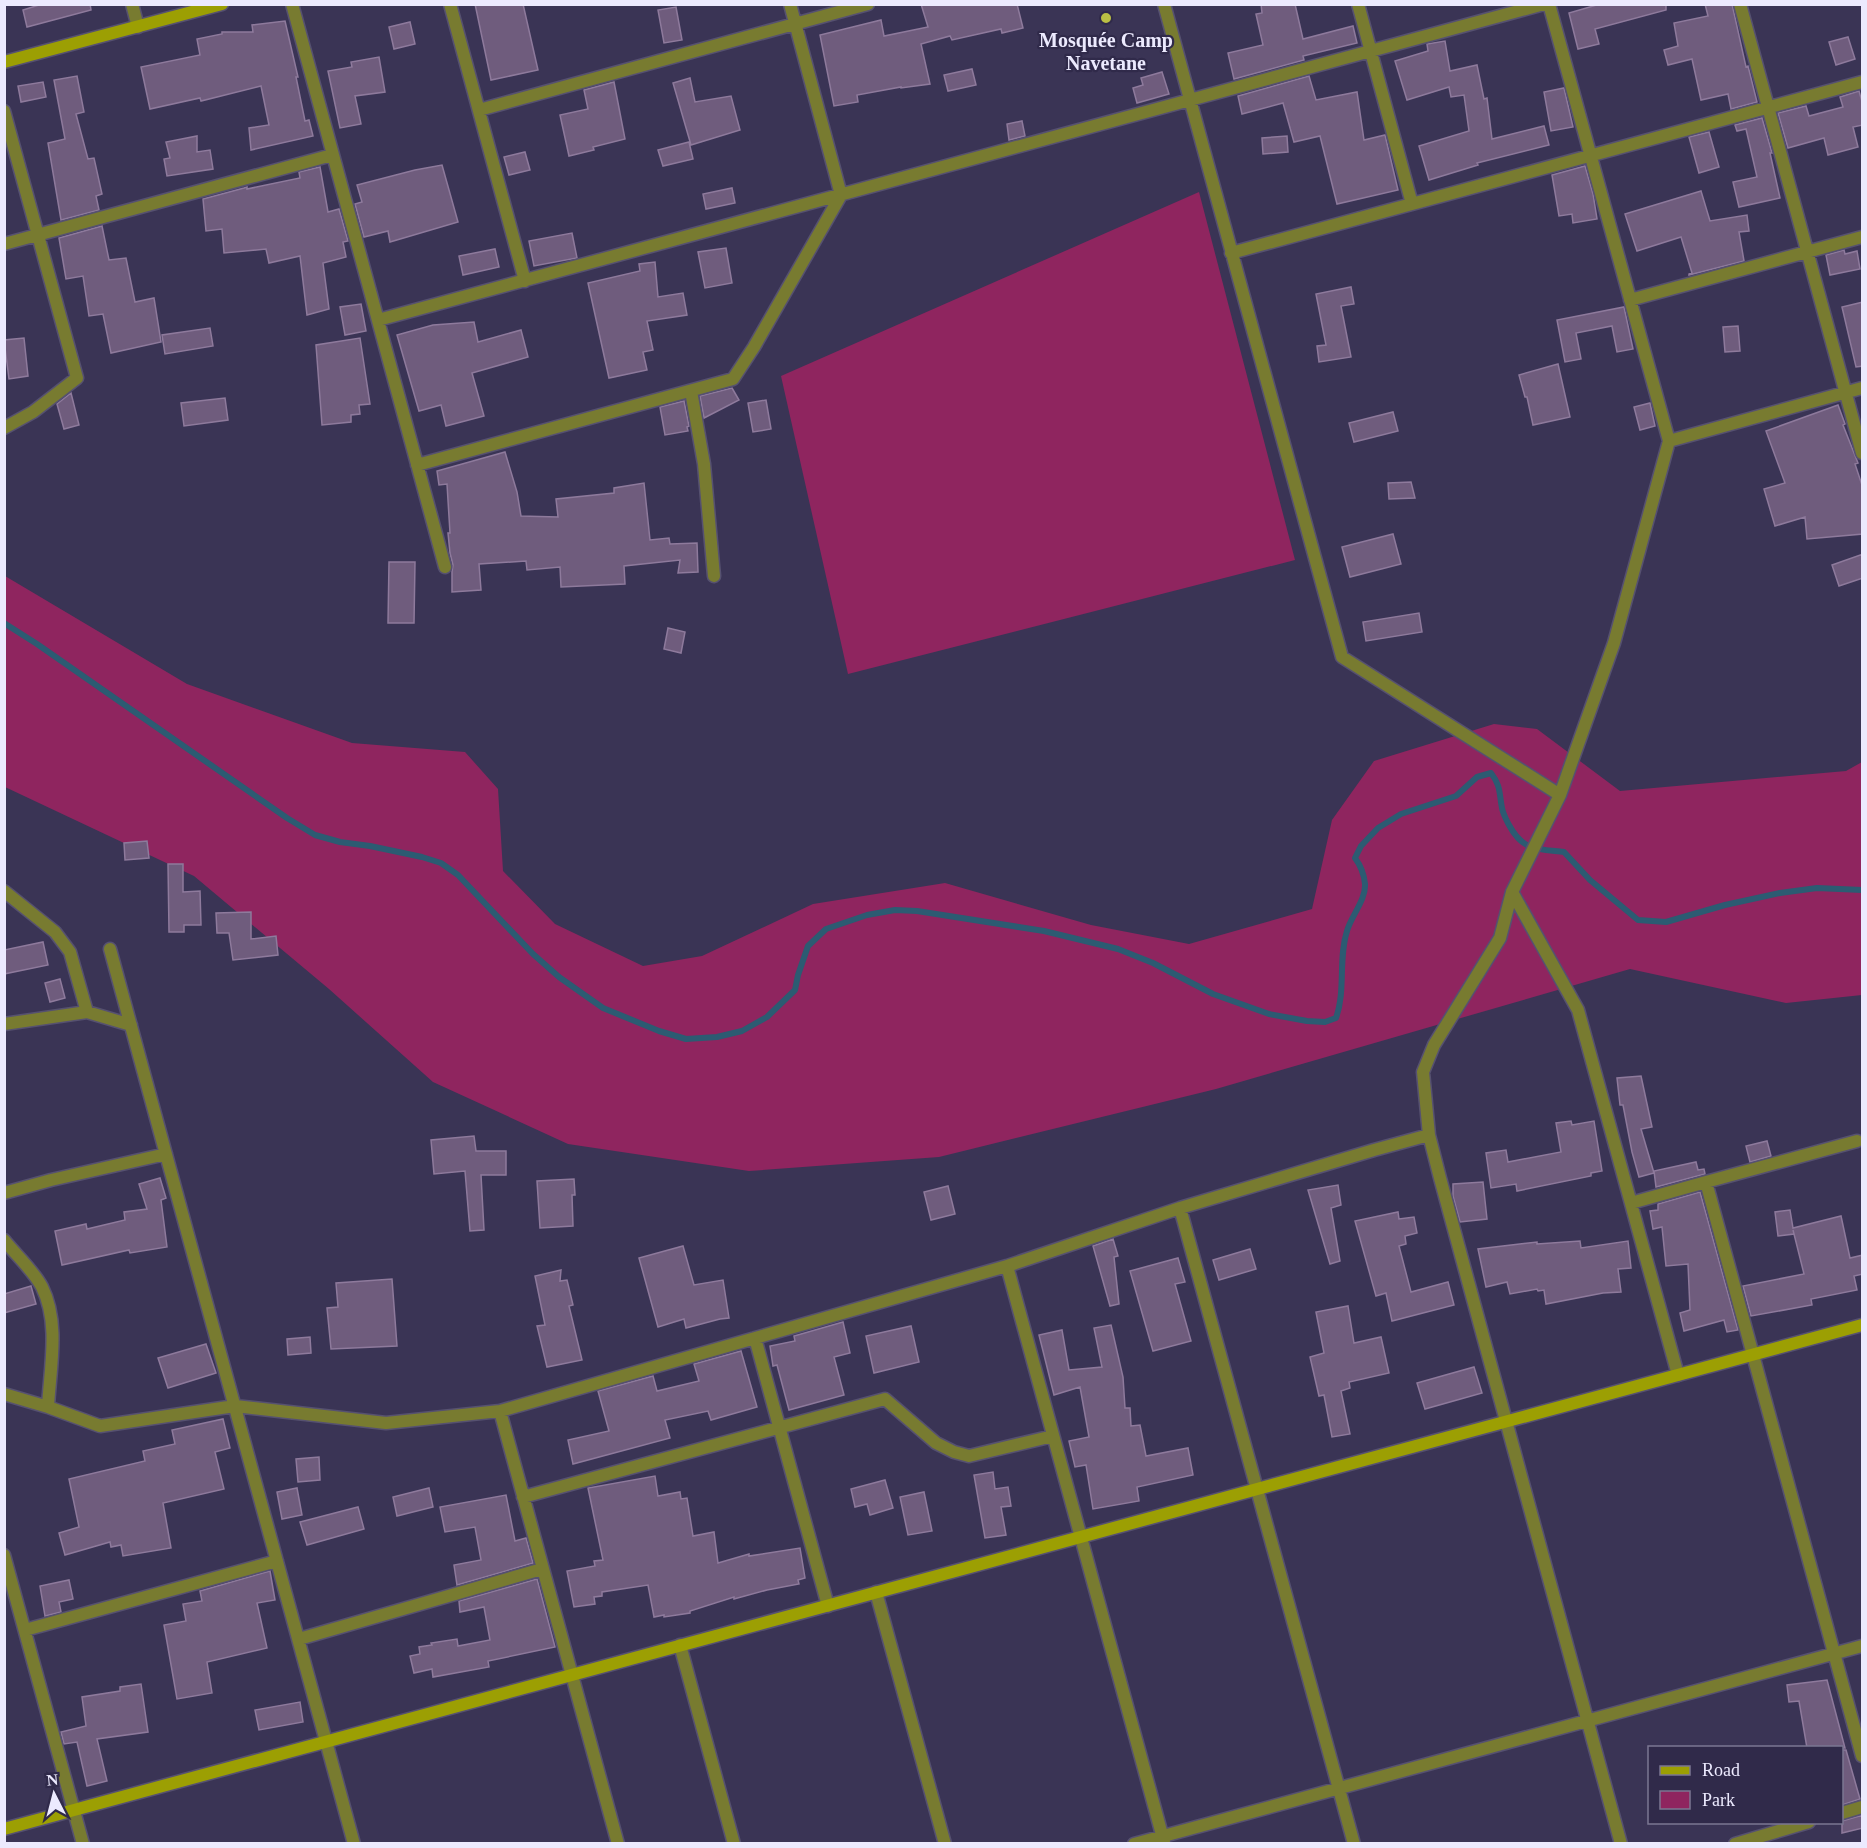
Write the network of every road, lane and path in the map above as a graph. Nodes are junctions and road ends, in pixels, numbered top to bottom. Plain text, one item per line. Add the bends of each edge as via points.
1 (132, 4) edge
2 (222, 4) edge
3 (292, 4) edge
4 (450, 4) edge
5 (789, 4) edge
6 (868, 4) edge
7 (1164, 4) edge
8 (1358, 4) edge
9 (1544, 4) edge
10 (1550, 4) edge
11 (1740, 4) edge
12 (795, 24) junction
13 (138, 27) junction
14 (1370, 51) junction
15 (4, 62) edge
16 (1863, 82) edge
17 (1190, 100) junction
18 (1768, 108) junction
19 (479, 110) junction
20 (4, 111) edge
21 (332, 155) junction
22 (1591, 155) junction
23 (841, 195) junction
24 (1412, 204) junction
25 (38, 235) junction
26 (1863, 237) edge
27 (4, 244) edge
28 (1808, 252) junction
29 (1231, 253) junction
30 (525, 280) junction
31 (1630, 300) junction
32 (378, 320) junction
33 (1863, 388) edge
34 (691, 391) junction
35 (1846, 393) junction
36 (4, 428) edge
37 (1669, 441) junction
38 (1863, 453) edge
39 (417, 465) junction
40 (445, 567) dead end
41 (714, 576) dead end
42 (1560, 795) junction
43 (4, 891) edge
44 (1512, 892) junction
45 (110, 949) dead end
46 (87, 1012) junction
47 (4, 1024) edge
48 (131, 1025) junction
49 (1429, 1135) junction
50 (1857, 1142) dead end
51 (166, 1154) junction
52 (1706, 1182) junction
53 (4, 1193) edge
54 (1631, 1203) junction
55 (1180, 1209) junction
56 (4, 1240) edge
57 (1007, 1266) junction
58 (1863, 1325) edge
59 (754, 1338) junction
60 (1753, 1355) junction
61 (1678, 1375) junction
62 (4, 1394) edge
63 (235, 1406) junction
64 (48, 1407) junction
65 (500, 1411) junction
66 (1506, 1422) junction
67 (779, 1428) junction
68 (1053, 1436) junction
69 (1257, 1490) junction
70 (523, 1497) junction
71 (1080, 1537) junction
72 (4, 1556) edge
73 (277, 1561) junction
74 (542, 1569) junction
75 (876, 1592) junction
76 (828, 1606) junction
77 (25, 1629) junction
78 (299, 1639) junction
79 (680, 1646) junction
80 (1863, 1646) edge
81 (1834, 1654) junction
82 (572, 1675) junction
83 (1588, 1720) junction
84 (327, 1742) junction
85 (1863, 1756) edge
86 (1338, 1788) junction
87 (1863, 1807) edge
88 (74, 1810) junction
89 (1843, 1813) edge
90 (1802, 1824) edge
91 (4, 1829) edge
92 (1163, 1840) edge
93 (83, 1844) edge
94 (354, 1844) edge
95 (618, 1844) edge
96 (735, 1844) edge
97 (945, 1844) edge
98 (1134, 1844) edge
99 (1354, 1844) edge
100 (1622, 1844) edge
101 (1735, 1844) edge

1 - 13 street
2 - 13 street
3 - 21 street
4 - 19 street
5 - 12 street
6 - 12 street
7 - 17 street
8 - 14 street
9 - 14 street
10 - 22 street
11 - 18 street
12 - 19 street
12 - 23 street
13 - 15 street
14 - 17 street
14 - 24 street
16 - 18 street
17 - 23 street
17 - 29 street
18 - 22 street
18 - 28 street
19 - 30 street
20 - 25 street
21 - 25 street
21 - 32 street
22 - 24 street
22 - 31 street
23 - 30 street
23 - 34 street via 733,380
24 - 29 street
25 - 27 street
25 - 36 street via 77,378 33,412
26 - 28 street
28 - 31 street
28 - 35 street
29 - 42 street via 1342,657
30 - 32 street
31 - 37 street
32 - 39 street
33 - 35 street
34 - 39 street
34 - 41 street via 704,464
35 - 37 street
35 - 38 street
37 - 42 street via 1614,643
39 - 40 street
42 - 44 street
43 - 46 street via 55,932 70,951
44 - 49 street via 1500,938 1434,1045 1423,1072
44 - 54 street via 1578,1010
45 - 48 street
46 - 47 street
46 - 48 street
48 - 51 street
49 - 55 street
49 - 66 street
50 - 52 street
51 - 53 street
51 - 63 street
52 - 54 street
52 - 60 street
54 - 61 street
55 - 57 street
55 - 69 street
56 - 64 street via 41,1285 50,1308
57 - 59 street
57 - 68 street
58 - 60 street
59 - 65 street
59 - 67 street
60 - 61 street
60 - 81 street
61 - 66 street
62 - 64 street
63 - 64 street via 100,1425
63 - 65 street via 386,1423
63 - 73 street
65 - 70 street
66 - 69 street
66 - 83 street
67 - 68 street via 885,1399 936,1443 969,1456
67 - 70 street
67 - 76 street
68 - 71 street
69 - 71 street
69 - 86 street
70 - 74 street
71 - 75 street
71 - 92 street
72 - 77 street
73 - 77 street
73 - 78 street
74 - 78 street
74 - 82 street
75 - 76 street
75 - 97 street
76 - 79 street
77 - 88 street
78 - 84 street
79 - 82 street
79 - 96 street
80 - 81 street
81 - 83 street
81 - 85 street
82 - 84 street
82 - 95 street
83 - 86 street
83 - 100 street
84 - 88 street
84 - 94 street
86 - 92 street
86 - 99 street
87 - 89 street
88 - 91 street
88 - 93 street
90 - 101 street
92 - 98 street

